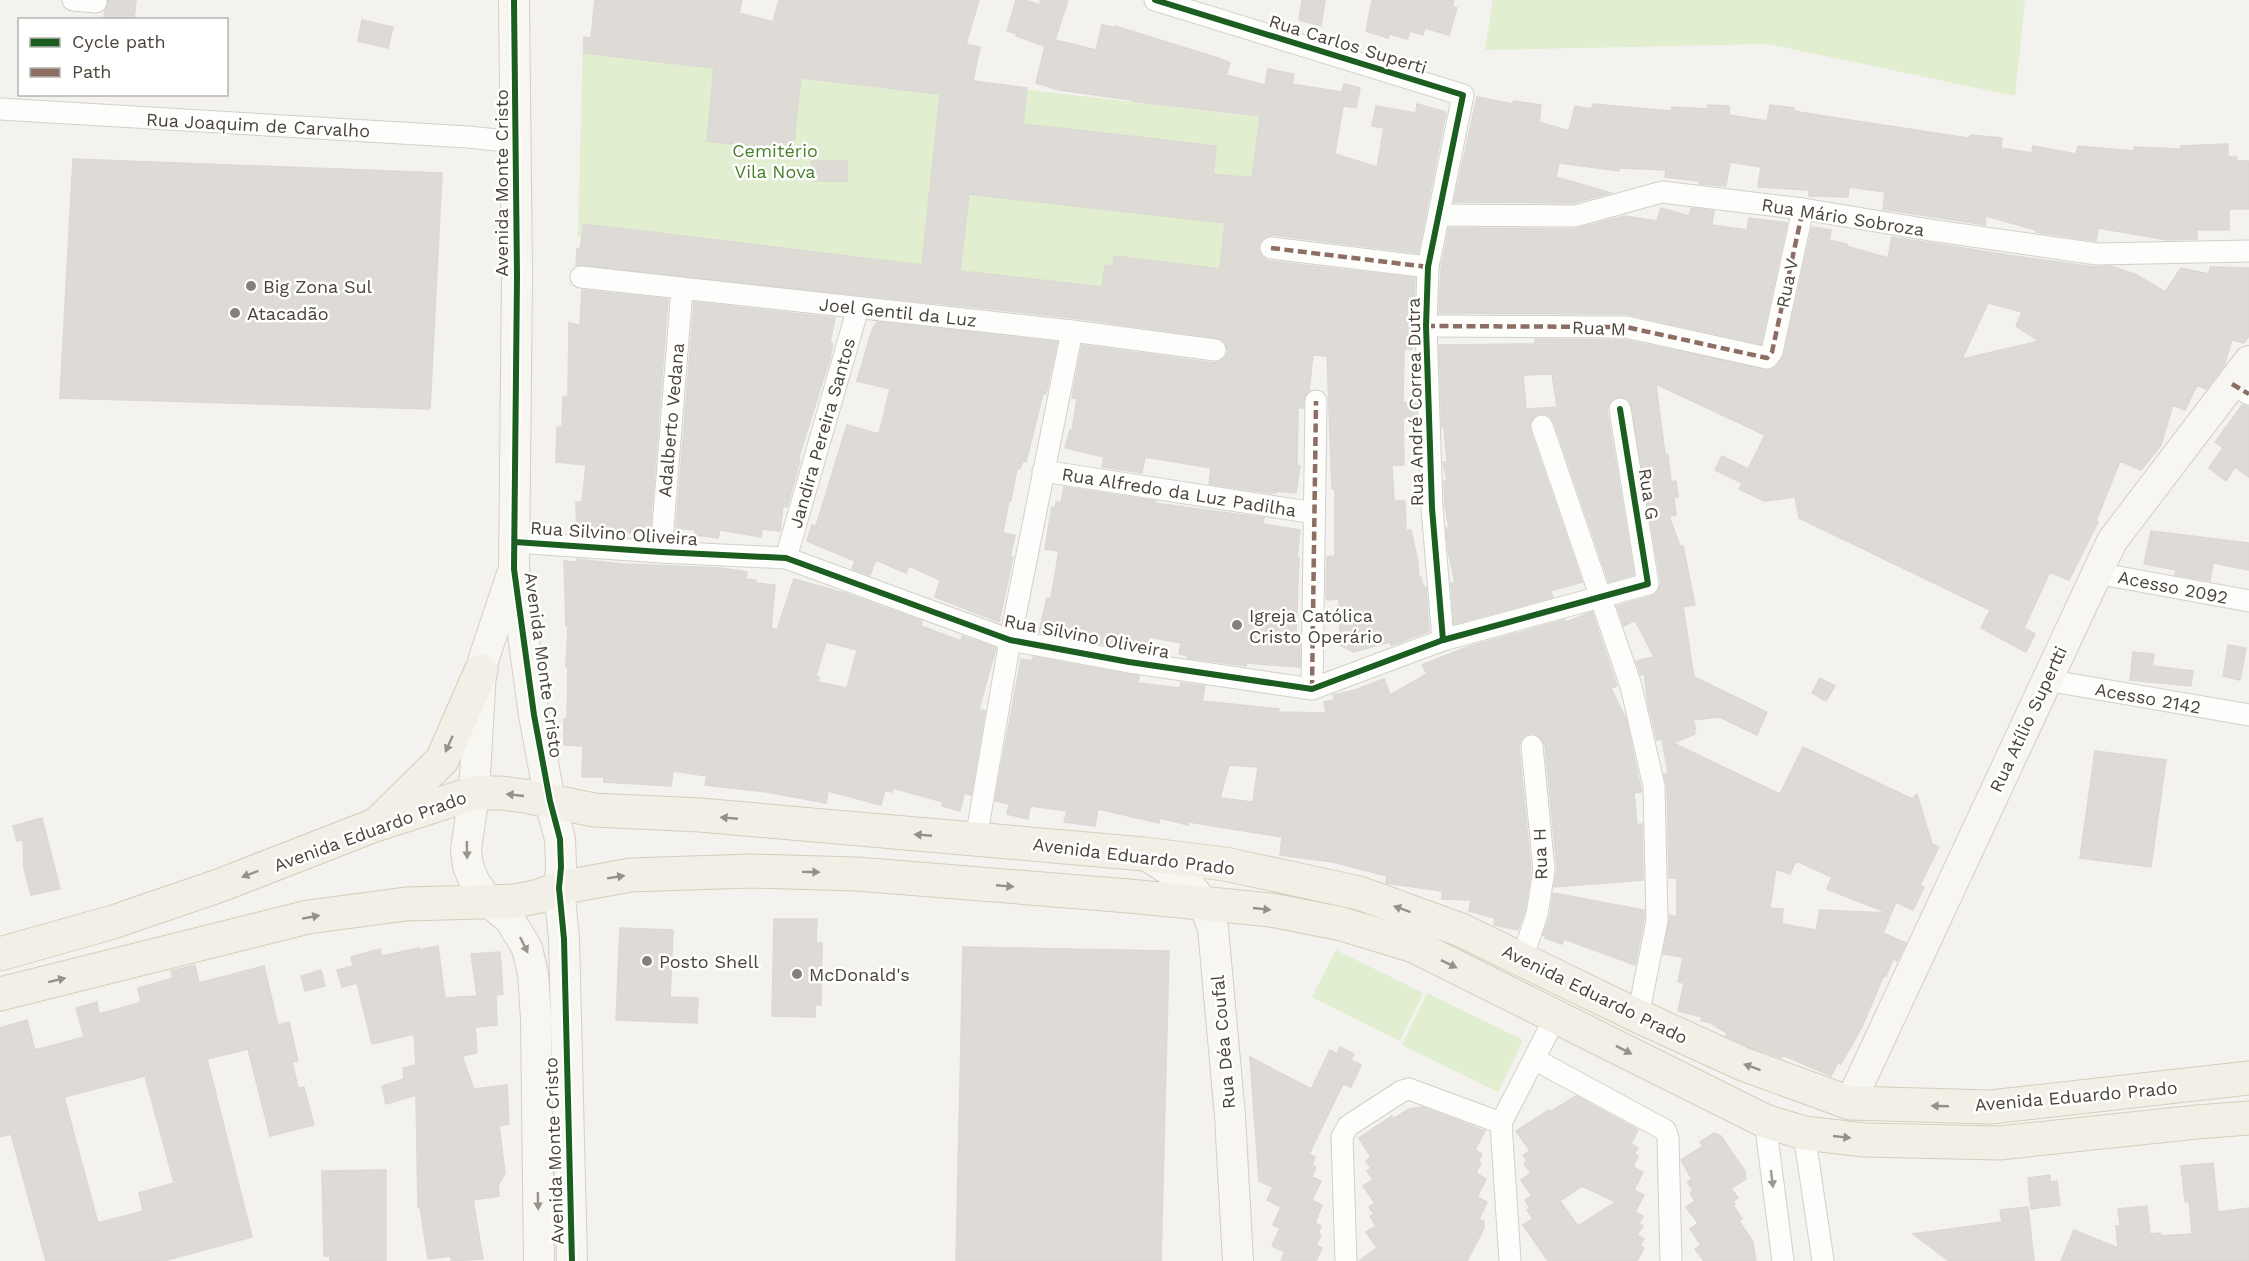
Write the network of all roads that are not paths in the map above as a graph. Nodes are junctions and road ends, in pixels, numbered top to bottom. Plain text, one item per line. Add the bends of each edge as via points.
1 (73, 0) edge
2 (514, 0) edge
3 (1155, 0) edge
4 (95, 7) edge
5 (1462, 95) joint
6 (0, 109) edge
7 (516, 142) junction
8 (1803, 209) junction
9 (1439, 214) junction
10 (1271, 248) dead end
11 (2249, 251) edge
12 (1428, 267) junction
13 (581, 277) dead end
14 (682, 289) junction
15 (858, 308) junction
16 (1426, 326) junction
17 (1072, 331) junction
18 (1215, 350) dead end
19 (1769, 357) joint
20 (2243, 380) edge
21 (1316, 401) dead end
22 (1620, 409) dead end
23 (1542, 426) dead end
24 (1043, 471) junction
25 (1315, 513) junction
26 (661, 552) junction
27 (515, 555) junction
28 (786, 558) junction
29 (2096, 573) junction
30 (1648, 584) joint
31 (1601, 597) junction
32 (2249, 601) edge
33 (1010, 640) junction
34 (1443, 640) junction
35 (481, 671) junction
36 (2046, 680) junction
37 (1312, 689) junction
38 (2249, 715) edge
39 (1532, 746) dead end
40 (474, 794) junction
41 (550, 801) junction
42 (375, 825) junction
43 (976, 839) junction
44 (1144, 854) junction
45 (559, 888) junction
46 (488, 901) junction
47 (1204, 904) junction
48 (0, 954) edge
49 (1522, 959) junction
50 (0, 994) edge
51 (1556, 1016) junction
52 (1638, 1016) junction
53 (1537, 1054) junction
54 (2249, 1078) edge
55 (1850, 1103) junction
56 (2249, 1118) edge
57 (1765, 1121) junction
58 (1501, 1123) junction
59 (1804, 1133) junction
60 (539, 1261) edge
61 (572, 1261) edge
62 (1238, 1261) edge
63 (1346, 1261) edge
64 (1510, 1261) edge
65 (1671, 1261) edge
66 (1783, 1261) edge
67 (1823, 1261) edge

1 - 4 street
2 - 7 main road, Avenida Monte Cristo
3 - 5 street, Rua Carlos Superti
5 - 9 street, Rua André Correa Dutra
6 - 7 street, Rua Joaquim de Carvalho
7 - 27 main road, Avenida Monte Cristo
8 - 9 street, Rua Mário Sobroza via 1662,192 1575,216
8 - 11 street, Rua Mário Sobroza via 2097,254
8 - 19 street, Rua V
9 - 12 street, Rua André Correa Dutra
10 - 12 street
12 - 16 street, Rua André Correa Dutra
13 - 14 street, Joel Gentil da Luz
14 - 15 street, Joel Gentil da Luz
14 - 26 street, Adalberto Vedana
15 - 17 street, Joel Gentil da Luz
15 - 28 street, Jandira Pereira Santos
16 - 19 street, Rua M via 1626,327
16 - 34 street, Rua André Correa Dutra via 1432,508
17 - 18 street, Joel Gentil da Luz
17 - 24 street
20 - 29 main road, Rua Atílio Supertti via 2112,541
21 - 25 street
22 - 30 street, Rua G
23 - 31 street
24 - 25 street, Rua Alfredo da Luz Padilha
24 - 33 street
25 - 37 street
26 - 27 street, Rua Silvino Oliveira
26 - 28 street, Rua Silvino Oliveira
27 - 35 main road, Avenida Monte Cristo
27 - 41 main road, Avenida Monte Cristo via 534,715
28 - 33 street, Rua Silvino Oliveira
29 - 32 street, Acesso 2092
29 - 36 main road, Rua Atílio Supertti
30 - 31 street, Rua Silvino Oliveira
31 - 34 street, Rua Silvino Oliveira
31 - 52 street via 1631,686 1654,786 1657,921
33 - 37 street, Rua Silvino Oliveira
33 - 43 street
34 - 37 street, Rua Silvino Oliveira
35 - 40 main road, Avenida Monte Cristo
35 -> 42 main road via 442,760
36 - 38 street, Acesso 2142
36 - 55 main road, Rua Atílio Supertti
39 - 49 street, Rua H via 1545,870 1537,914
41 -> 40 main road, Avenida Eduardo Prado via 501,793
40 - 42 main road, Avenida Eduardo Prado
40 -> 46 main road, Avenida Monte Cristo via 465,849 472,875
43 -> 41 main road, Avenida Eduardo Prado via 700,815 594,810
41 - 45 main road, Avenida Monte Cristo via 560,839
42 -> 48 main road, Avenida Eduardo Prado via 221,885 113,922
43 - 44 main road, Avenida Eduardo Prado
44 - 47 main road, Rua Déa Coufal via 1181,878
49 -> 44 main road, Avenida Eduardo Prado via 1461,930 1359,893 1225,864
45 - 46 main road, Avenida Eduardo Prado via 516,901
45 -> 47 main road, Avenida Eduardo Prado via 631,875 817,872
45 - 61 main road, Avenida Monte Cristo via 564,939
50 -> 46 main road, Avenida Eduardo Prado via 308,917 406,904
46 -> 60 main road, Avenida Monte Cristo via 510,920 527,948 533,974
47 -> 51 main road, Avenida Eduardo Prado via 1271,910 1322,920 1414,946
47 - 62 main road, Rua Déa Coufal via 1213,928
49 - 52 main road, Avenida Eduardo Prado
51 - 53 street
51 -> 57 main road, Avenida Eduardo Prado
55 -> 52 main road, Avenida Eduardo Prado via 1743,1064
53 - 58 street
53 - 65 street via 1665,1130
54 -> 55 main road, Avenida Eduardo Prado via 1990,1107
59 -> 56 main road, Avenida Eduardo Prado via 1865,1140 1999,1143
57 - 59 main road, Avenida Eduardo Prado
57 -> 66 street
58 - 63 street via 1409,1089 1348,1126 1342,1137
58 - 64 street
59 - 67 street

